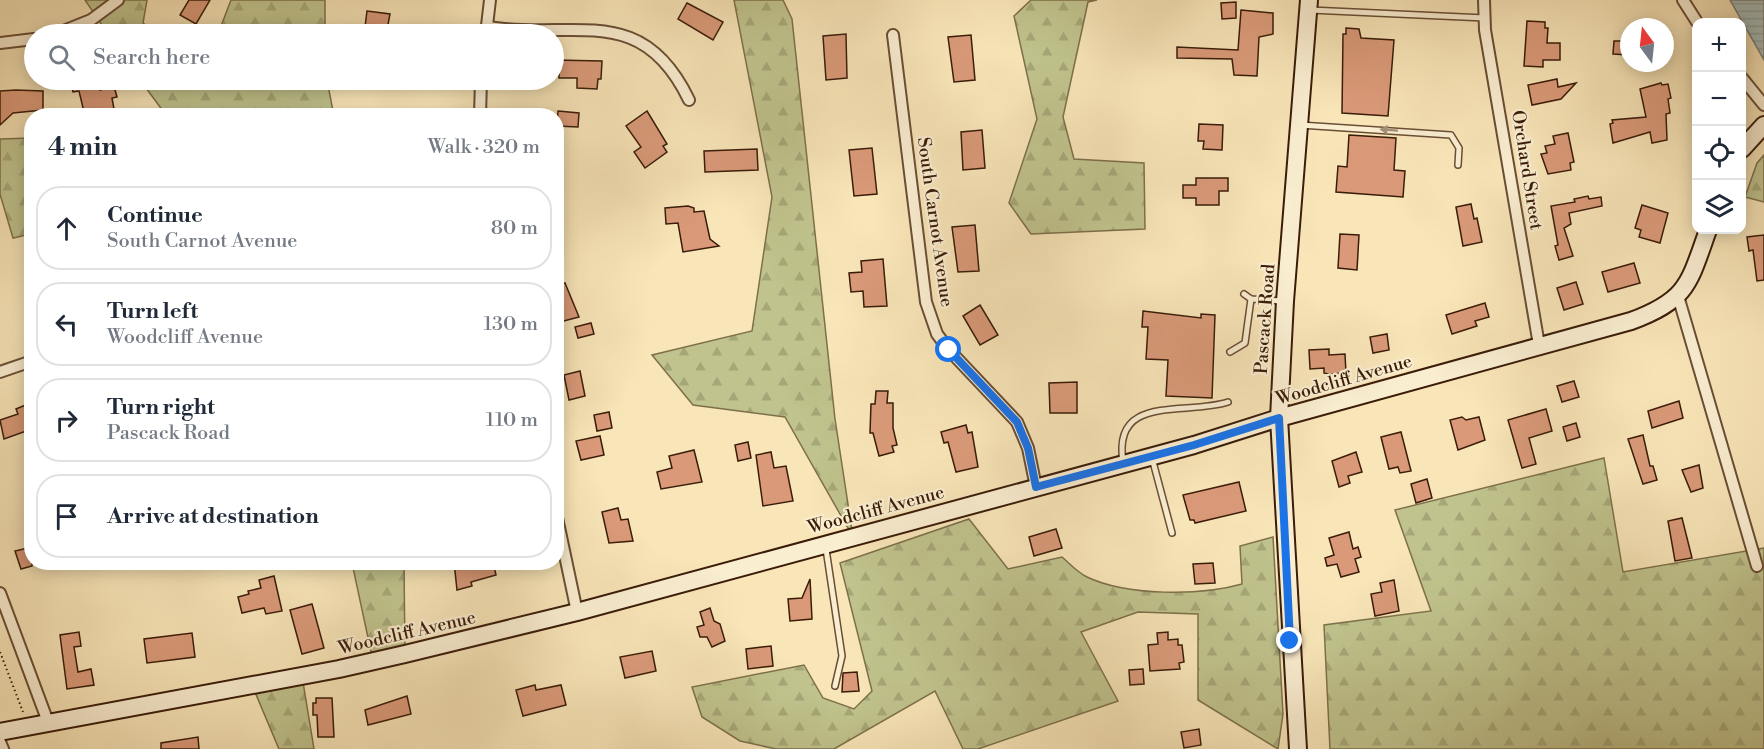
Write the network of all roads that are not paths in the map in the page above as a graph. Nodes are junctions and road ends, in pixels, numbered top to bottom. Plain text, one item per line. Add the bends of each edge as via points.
1 (118, 0) edge
2 (490, 0) edge
3 (1484, 0) edge
4 (1683, 0) edge
5 (1308, 5) edge
6 (1485, 18) junction
7 (1694, 18) edge
8 (81, 24) edge
9 (487, 24) edge
10 (564, 30) edge
11 (893, 35) dead end
12 (24, 40) edge
13 (0, 43) edge
14 (1746, 83) edge
15 (481, 90) edge
16 (689, 100) dead end
17 (1764, 105) edge
18 (480, 108) edge
19 (1299, 124) junction
20 (1764, 125) edge
21 (1746, 145) edge
22 (1458, 165) dead end
23 (1707, 234) edge
24 (1244, 294) dead end
25 (1678, 296) junction
26 (1251, 299) junction
27 (1285, 301) junction
28 (1539, 345) junction
29 (1230, 352) dead end
30 (24, 364) edge
31 (0, 372) edge
32 (1228, 402) dead end
33 (1279, 418) junction
34 (1152, 456) junction
35 (1123, 464) junction
36 (1036, 487) junction
37 (1172, 533) dead end
38 (826, 544) junction
39 (564, 551) edge
40 (1758, 566) dead end
41 (0, 594) edge
42 (577, 612) junction
43 (835, 686) dead end
44 (48, 722) junction
45 (0, 732) edge
46 (0, 742) edge
47 (3, 749) edge
48 (1298, 749) edge

1 - 8 street
2 - 9 street
3 - 6 street, Orchard Street
4 - 7 street
5 - 6 lane
5 - 19 main road, Pascack Road
6 - 28 street, Orchard Street
10 - 16 street via 598,29 633,38 662,59
11 - 36 street, South Carnot Avenue via 926,302 937,334 949,350 1017,422 1028,448
12 - 13 street
14 - 17 street
15 - 18 street
22 -> 19 lane via 1459,148 1451,135
19 - 27 main road, Pascack Road
20 - 21 main road
23 - 25 main road, Woodcliff Avenue via 1692,274
24 - 26 lane
25 - 28 main road, Woodcliff Avenue via 1631,321
25 - 40 street
26 - 27 lane
26 - 29 lane via 1245,343
27 - 33 main road, Pascack Road
28 - 33 main road, Woodcliff Avenue
30 - 31 street
32 - 35 lane via 1160,410 1138,418 1121,437
33 - 34 main road, Woodcliff Avenue
33 - 48 main road, Pascack Road
34 - 35 main road, Woodcliff Avenue
34 - 37 lane
35 - 36 main road, Woodcliff Avenue
36 - 38 main road, Woodcliff Avenue
38 - 42 main road, Woodcliff Avenue
38 - 43 lane via 843,656
39 - 42 street
41 - 44 street
42 - 44 main road, Woodcliff Avenue via 339,669
44 - 45 main road, Woodcliff Avenue
46 - 47 street

